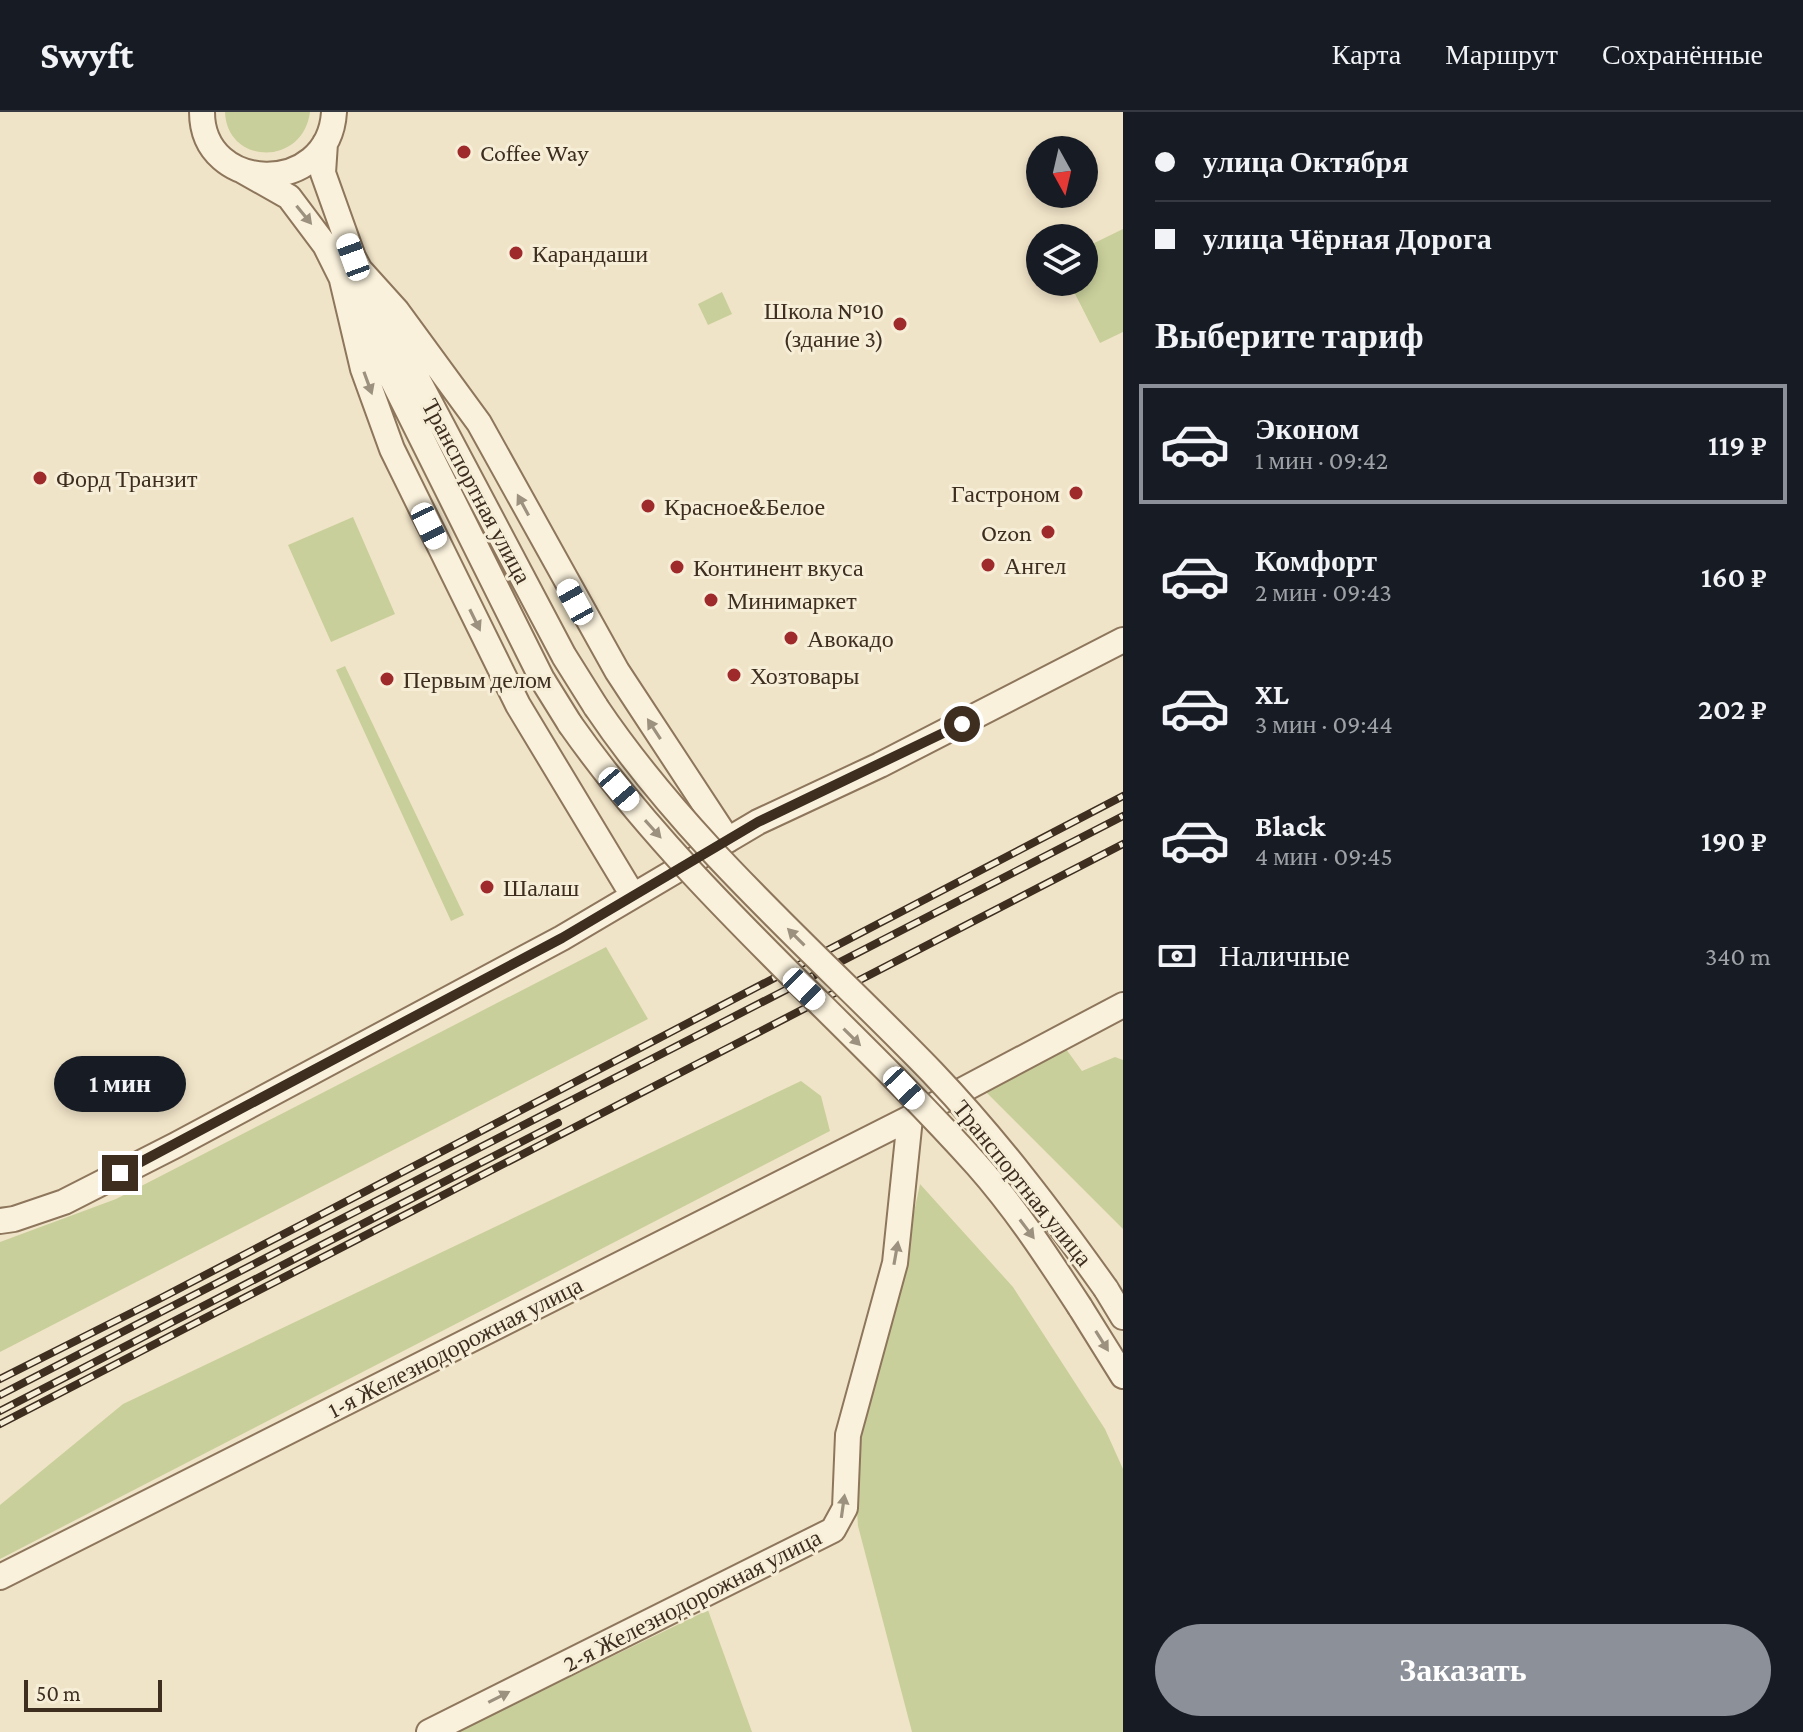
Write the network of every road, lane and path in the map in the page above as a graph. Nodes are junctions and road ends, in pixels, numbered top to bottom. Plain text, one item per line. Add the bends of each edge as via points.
1 (202, 112) edge
2 (334, 122) edge
3 (243, 171) junction
4 (351, 275) junction
5 (1123, 640) edge
6 (728, 840) junction
7 (632, 894) junction
8 (1123, 1005) edge
9 (910, 1118) junction
10 (0, 1221) edge
11 (1123, 1317) edge
12 (1123, 1376) edge
13 (0, 1577) edge
14 (429, 1732) edge

1 - 3 street, Транспортная улица via 215,150
2 - 3 street via 313,158 289,172 261,176
2 - 4 street, Транспортная улица via 323,173
3 -> 4 street, Транспортная улица via 289,197
6 -> 4 street via 610,659 479,423 397,311
4 -> 7 street via 363,369 392,449 518,705
11 -> 4 street, Транспортная улица, bridge via 999,1147 658,792 564,656
4 -> 12 street, Транспортная улица, bridge via 542,679 570,724 636,810 744,930 978,1167 1033,1236
5 - 6 street
6 - 7 street
7 - 10 street via 562,938 176,1145 64,1202
8 - 9 street, 1-я Железнодорожная улица
9 - 13 street, 1-я Железнодорожная улица
14 -> 9 street, 2-я Железнодорожная улица via 833,1530 841,1521 848,1435 895,1263

